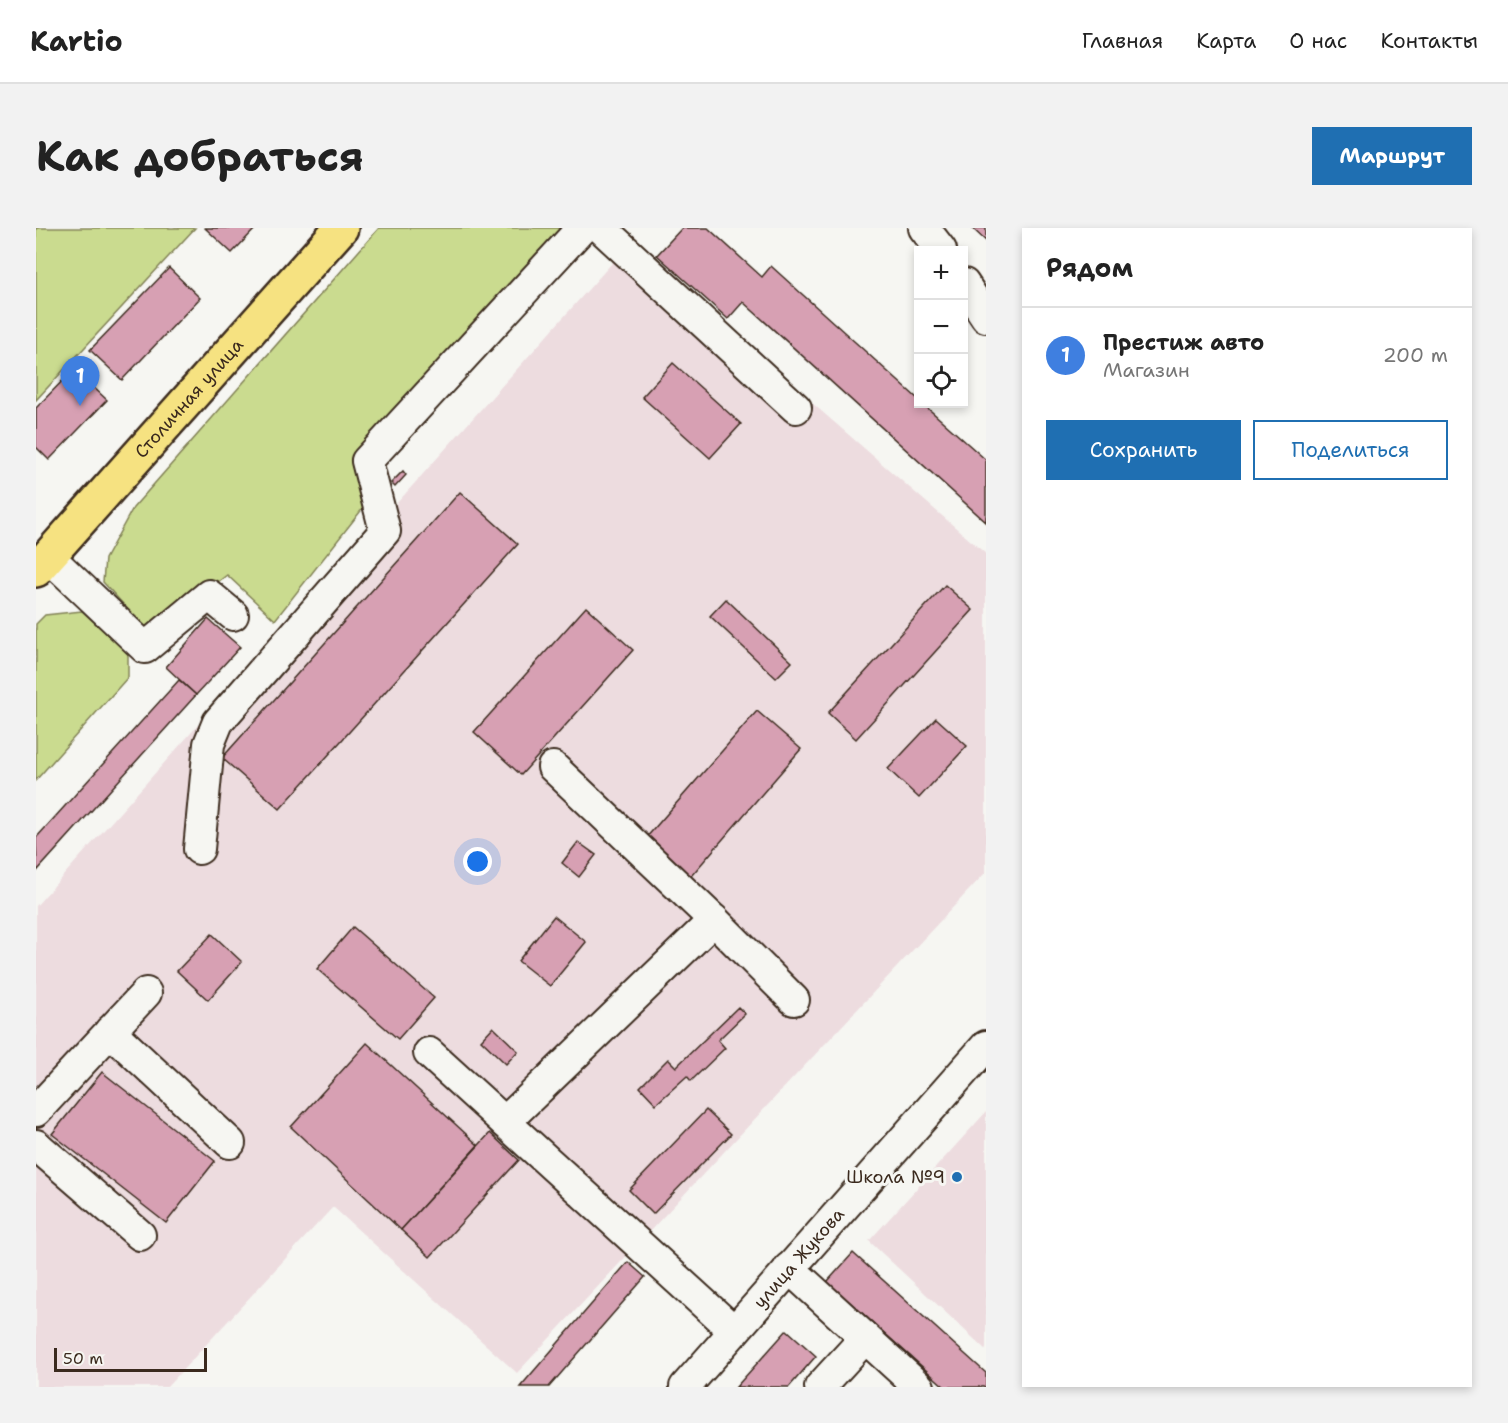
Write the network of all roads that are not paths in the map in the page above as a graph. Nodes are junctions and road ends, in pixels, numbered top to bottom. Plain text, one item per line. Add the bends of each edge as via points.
1 (341, 228) edge
2 (582, 228) edge
3 (601, 228) edge
4 (968, 291) edge
5 (986, 317) edge
6 (796, 408) dead end
7 (42, 563) edge
8 (233, 615) dead end
9 (554, 767) dead end
10 (199, 849) dead end
11 (714, 920) junction
12 (146, 993) dead end
13 (794, 1000) dead end
14 (110, 1031) junction
15 (986, 1046) edge
16 (429, 1053) dead end
17 (36, 1111) edge
18 (505, 1122) junction
19 (230, 1143) dead end
20 (36, 1145) edge
21 (140, 1235) dead end
22 (789, 1268) junction
23 (734, 1331) junction
24 (865, 1338) junction
25 (684, 1387) edge
26 (820, 1387) edge
27 (919, 1387) edge

1 - 7 main road, Столичная улица
2 - 10 street via 367,461 385,531 218,722 209,744
3 - 6 street
4 - 5 street
7 - 8 street via 145,648 209,595
9 - 11 street
11 - 13 street
11 - 18 street
12 - 14 street
14 - 17 street
14 - 19 street
15 - 22 street, улица Жукова
16 - 18 street
18 - 23 street
20 - 21 street
22 - 23 street, улица Жукова
22 - 24 street
23 - 25 street, улица Жукова
24 - 26 street
24 - 27 street

